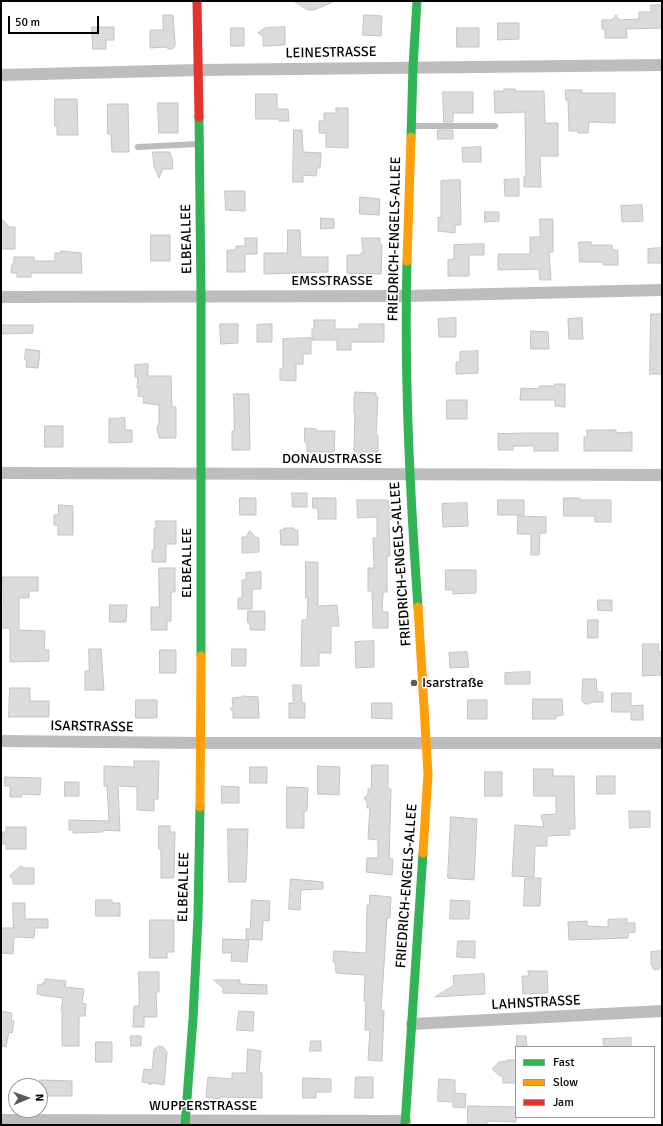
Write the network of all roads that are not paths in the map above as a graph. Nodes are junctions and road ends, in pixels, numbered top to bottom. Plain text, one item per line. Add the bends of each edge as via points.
1 (198, 1) edge
2 (417, 1) edge
3 (662, 65) edge
4 (413, 67) junction
5 (199, 70) junction
6 (1, 75) edge
7 (412, 126) junction
8 (495, 126) dead end
9 (200, 144) junction
10 (138, 147) dead end
11 (662, 290) edge
12 (201, 296) junction
13 (406, 296) junction
14 (1, 297) edge
15 (1, 473) edge
16 (201, 474) junction
17 (409, 474) junction
18 (662, 475) edge
19 (1, 741) edge
20 (200, 743) junction
21 (427, 743) junction
22 (662, 743) edge
23 (662, 1011) edge
24 (412, 1024) junction
25 (1, 1120) edge
26 (185, 1123) edge
27 (405, 1123) edge

1 - 5 street, ELBEALLEE
2 - 4 street, FRIEDRICH-ENGELS-ALLEE
3 - 4 street, LEINESTRASSE
4 - 5 street, LEINESTRASSE
4 - 7 street, FRIEDRICH-ENGELS-ALLEE
5 - 6 street, LEINESTRASSE
5 - 9 street, ELBEALLEE
7 - 8 lane
7 - 13 street, FRIEDRICH-ENGELS-ALLEE
9 - 10 lane
9 - 12 street, ELBEALLEE
11 - 13 street, EMSSTRASSE
12 - 13 street, EMSSTRASSE
12 - 14 street, EMSSTRASSE
12 - 16 street, ELBEALLEE
13 - 17 street, FRIEDRICH-ENGELS-ALLEE
15 - 16 street, DONAUSTRASSE
16 - 17 street, DONAUSTRASSE
16 - 20 street, ELBEALLEE
17 - 18 street, DONAUSTRASSE
17 - 21 street, FRIEDRICH-ENGELS-ALLEE
19 - 20 street, ISARSTRASSE
20 - 21 street, ISARSTRASSE
20 - 26 street, ELBEALLEE via 198,917
21 - 22 street, ISARSTRASSE
21 - 24 street, FRIEDRICH-ENGELS-ALLEE via 428,774
23 - 24 street, LAHNSTRASSE
24 - 27 street, FRIEDRICH-ENGELS-ALLEE
25 - 26 street, WUPPERSTRASSE
26 - 27 street, WUPPERSTRASSE

